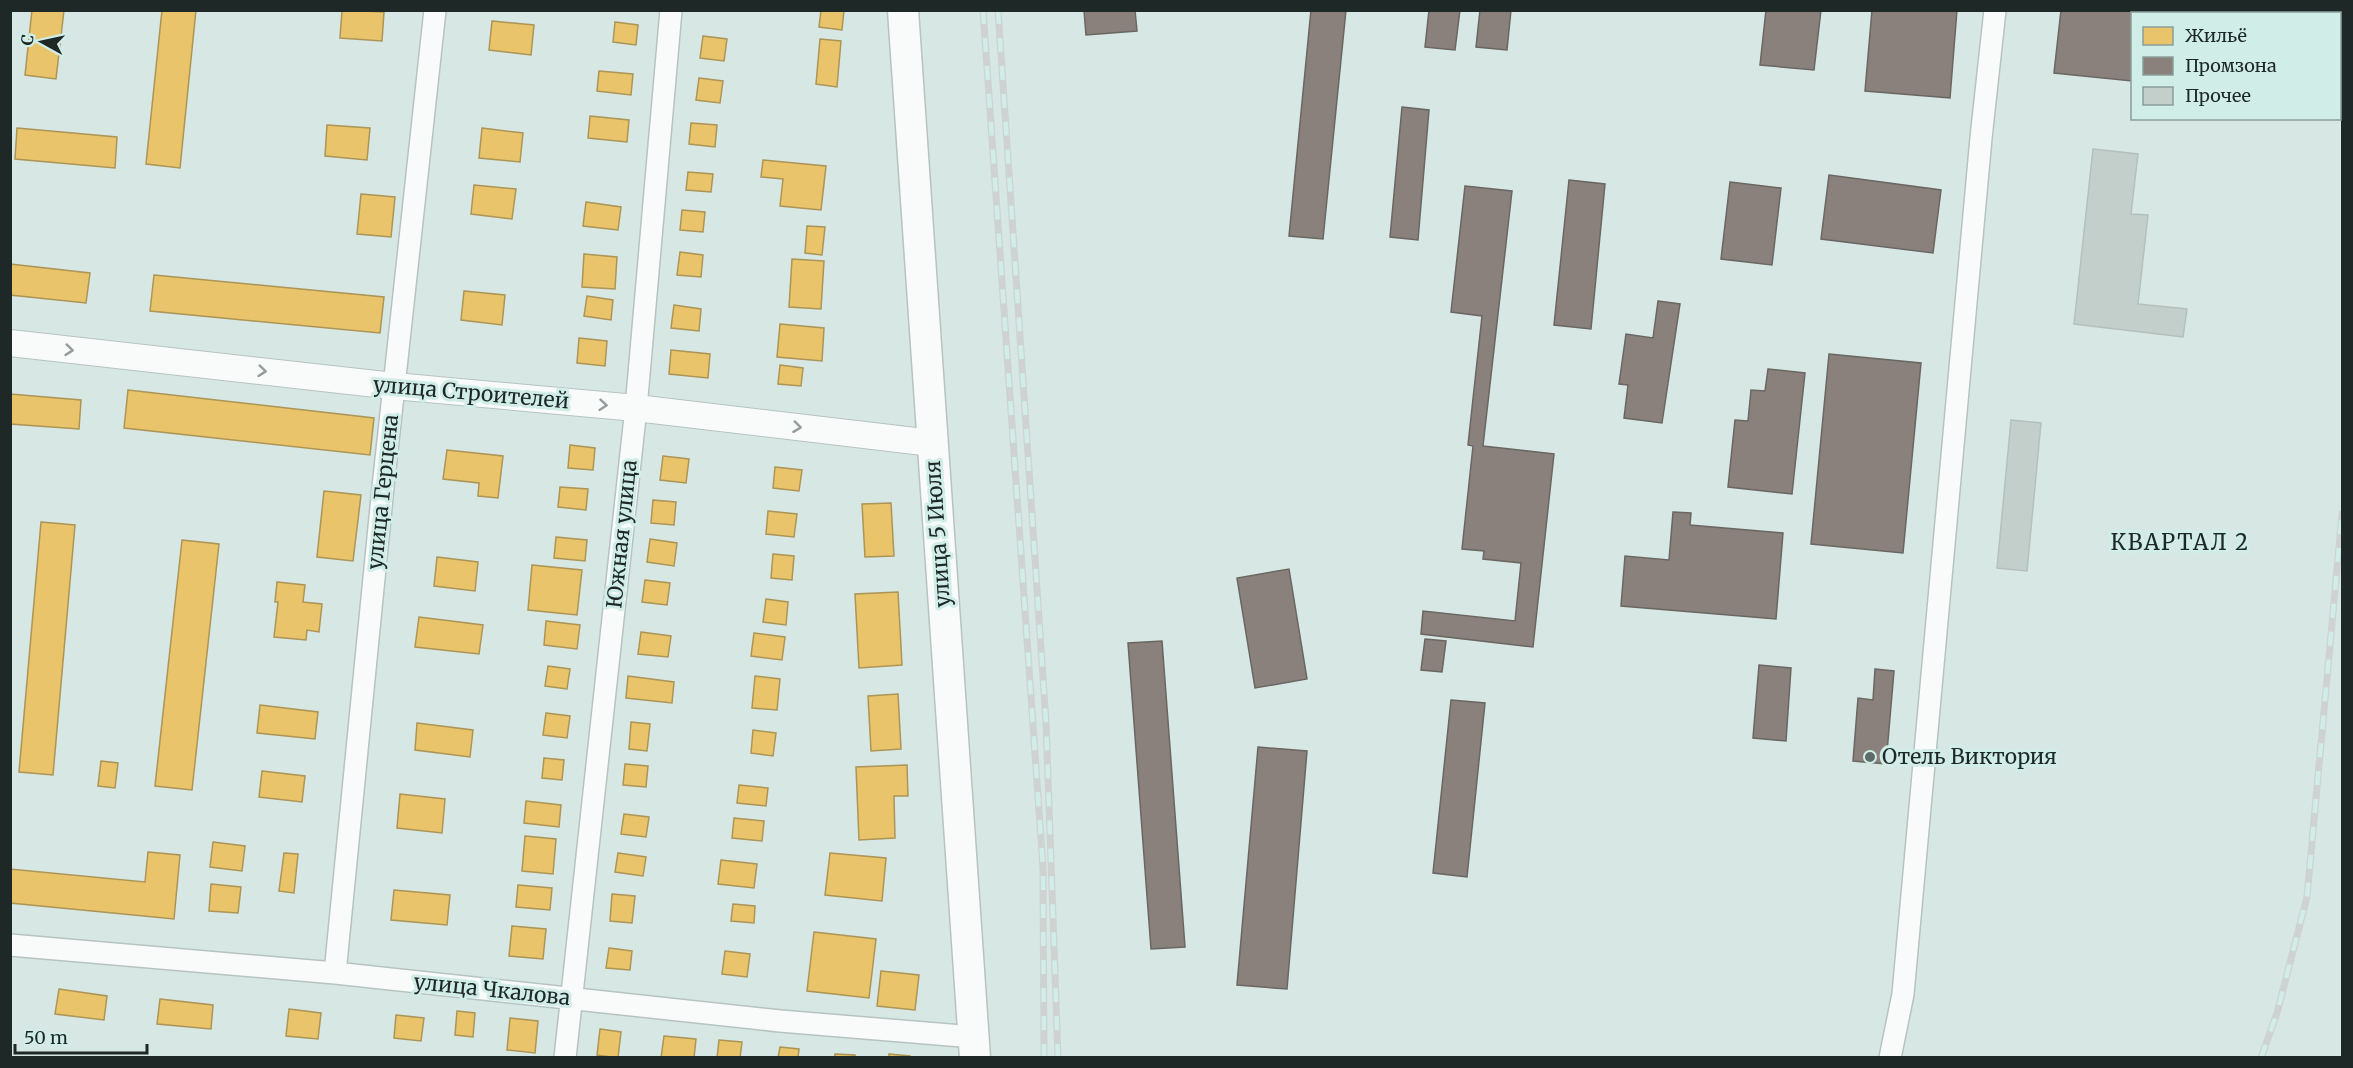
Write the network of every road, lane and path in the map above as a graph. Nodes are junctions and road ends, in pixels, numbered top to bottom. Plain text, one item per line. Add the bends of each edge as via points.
1 (435, 10) edge
2 (671, 10) edge
3 (903, 10) edge
4 (1995, 10) edge
5 (10, 344) edge
6 (394, 386) junction
7 (636, 408) junction
8 (932, 443) junction
9 (10, 945) edge
10 (336, 973) junction
11 (571, 999) junction
12 (974, 1047) edge
13 (565, 1058) edge
14 (1890, 1058) edge

1 - 6 street, улица Герцена
2 - 7 street, Южная улица
3 - 8 highway, улица 5 Июля
4 - 14 street via 1903,994
5 -> 6 main road, улица Строителей
6 -> 7 main road, улица Строителей
6 - 10 street, улица Герцена
7 -> 8 main road, улица Строителей
7 - 11 street, Южная улица
8 - 12 highway, улица 5 Июля
9 - 10 street, улица Чкалова
10 - 11 street, улица Чкалова
11 - 12 street, улица Чкалова
11 - 13 street, Южная улица

